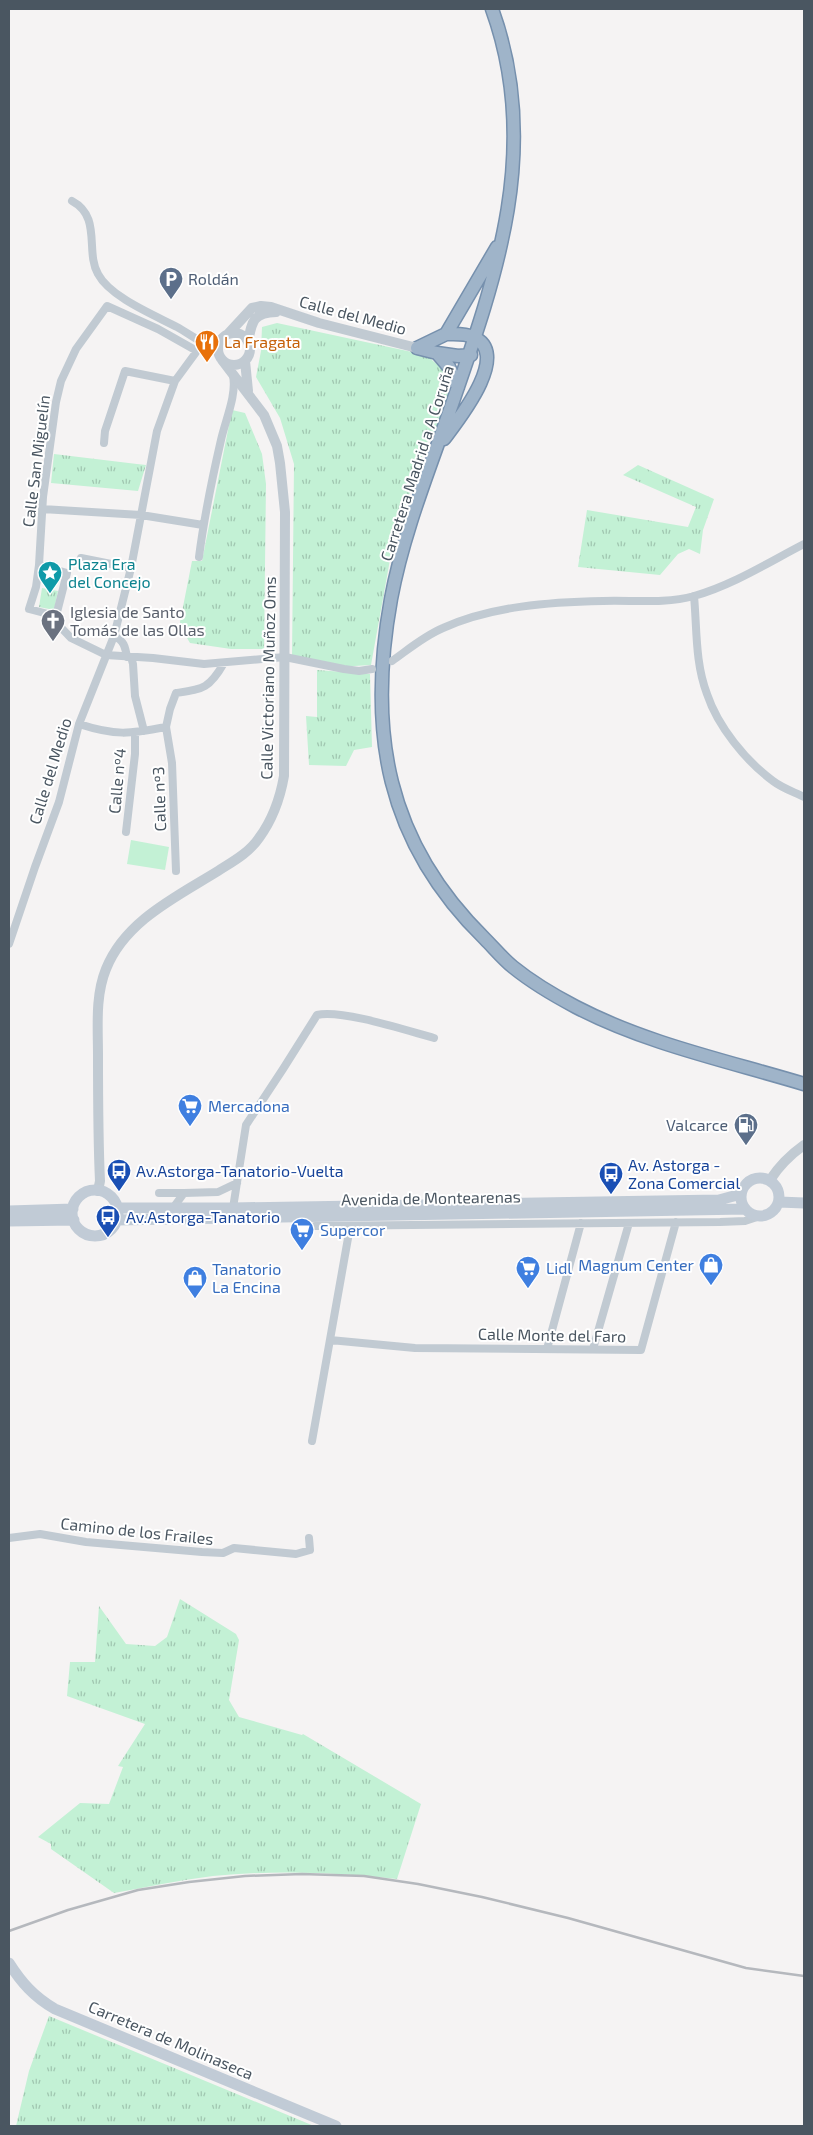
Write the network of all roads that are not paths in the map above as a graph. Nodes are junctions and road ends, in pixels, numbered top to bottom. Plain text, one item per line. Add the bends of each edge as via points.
1 (492, 9) edge
2 (72, 201) dead end
3 (504, 234) junction
4 (282, 312) junction
5 (228, 334) junction
6 (446, 334) junction
7 (476, 338) junction
8 (248, 342) junction
9 (212, 346) junction
10 (417, 348) junction
11 (197, 351) junction
12 (436, 353) junction
13 (471, 356) junction
14 (222, 360) junction
15 (245, 361) junction
16 (233, 376) junction
17 (175, 381) junction
18 (458, 387) junction
19 (247, 388) junction
20 (232, 400) junction
21 (104, 443) dead end
22 (437, 449) junction
23 (42, 509) junction
24 (142, 515) junction
25 (203, 525) junction
26 (804, 544) edge
27 (81, 558) dead end
28 (198, 558) dead end
29 (39, 565) junction
30 (131, 568) junction
31 (694, 596) junction
32 (55, 620) junction
33 (114, 636) junction
34 (106, 655) junction
35 (129, 657) junction
36 (285, 657) junction
37 (392, 661) dead end
38 (224, 663) junction
39 (372, 669) dead end
40 (79, 724) junction
41 (166, 727) junction
42 (144, 731) junction
43 (135, 733) junction
44 (804, 797) edge
45 (126, 832) dead end
46 (176, 871) dead end
47 (9, 944) edge
48 (434, 1038) dead end
49 (804, 1084) edge
50 (804, 1145) edge
51 (770, 1180) junction
52 (237, 1183) junction
53 (98, 1191) junction
54 (218, 1192) junction
55 (159, 1193) dead end
56 (184, 1193) junction
57 (741, 1194) junction
58 (779, 1202) junction
59 (804, 1203) edge
60 (233, 1204) junction
61 (118, 1208) junction
62 (173, 1208) junction
63 (745, 1209) junction
64 (9, 1211) edge
65 (74, 1214) junction
66 (760, 1216) junction
67 (9, 1220) edge
68 (117, 1220) junction
69 (676, 1222) junction
70 (581, 1223) junction
71 (629, 1223) junction
72 (315, 1226) dead end
73 (350, 1227) junction
74 (330, 1340) junction
75 (547, 1348) junction
76 (594, 1349) junction
77 (312, 1441) dead end
78 (9, 1538) edge
79 (309, 1538) dead end
80 (9, 1963) edge
81 (336, 2126) edge

1 - 3 highway, Carretera Madrid a A Coruña via 508,68 515,133 513,187
2 - 9 street via 89,220 94,265 103,282 138,308
3 - 6 highway
3 - 7 highway, Carretera Madrid a A Coruña
4 - 5 street, Calle del Medio via 271,307 252,308
4 - 8 street, Calle del Medio via 258,315 253,321
4 - 10 street, Calle del Medio
5 - 8 street via 241,335
5 - 9 street
6 - 7 highway
6 - 10 highway
7 - 13 highway, Carretera Madrid a A Coruña
7 - 22 highway via 488,353 487,370
8 - 15 street via 250,350
9 - 11 street
9 - 14 street
10 - 12 highway
11 - 17 street, Calle del Medio
11 - 23 street, Calle San Miguelín via 107,306 76,350 61,381
12 - 13 highway
12 - 18 highway via 449,367
13 - 18 highway, Carretera Madrid a A Coruña
14 - 15 street via 234,365
14 - 16 street
15 - 19 street
16 - 19 street
16 - 20 street
17 - 21 street via 126,371 105,431
17 - 24 street, Calle del Medio via 157,432
18 - 22 highway, Carretera Madrid a A Coruña
19 - 20 street via 244,395
19 - 20 street via 236,392
19 - 36 street, Calle Victoriano Muñoz Oms via 264,415 277,446 283,485
20 - 25 street
22 - 49 highway, Carretera Madrid a A Coruña via 411,522 391,598 382,674 387,760 399,811 419,856 458,913 515,969 575,1006 639,1035
23 - 24 street
23 - 29 street, Calle San Miguelín
24 - 25 street
24 - 30 street, Calle del Medio
25 - 28 street
26 - 31 street via 736,579
27 - 30 street
29 - 32 street via 29,609 48,614
29 - 32 street via 67,573
30 - 33 street, Calle del Medio
31 - 37 street via 552,603 485,614 442,628
31 - 44 street via 701,671 706,694 714,710 749,759 774,782
32 - 34 street via 71,638
33 - 34 street, Calle del Medio
33 - 35 street via 125,646
34 - 35 street
34 - 40 street, Calle del Medio
35 - 38 street
35 - 42 street via 133,664 135,696
36 - 38 street
36 - 39 street via 344,669
36 - 53 street, Calle Victoriano Muñoz Oms via 284,776 272,820 258,840 239,858 153,911 130,931 106,969 98,1009
38 - 41 street via 203,689 176,693
40 - 43 street via 104,732
40 - 47 street, Calle del Medio via 59,802
41 - 42 street
41 - 46 street, Calle nº3 via 172,763
42 - 43 street
43 - 45 street, Calle nº4
48 - 52 street via 341,1014 317,1015 246,1125
50 - 51 street
51 - 57 main road via 759,1178 750,1181
51 - 58 main road via 779,1192
52 - 54 street
52 - 60 street
53 - 61 main road via 108,1195
53 - 65 main road via 82,1195 76,1201
54 - 56 street
54 - 60 street via 231,1196
55 - 56 street
56 - 62 street
57 - 60 main road, Avenida de Montearenas via 719,1200
57 - 63 main road
58 - 59 main road
58 - 66 main road via 772,1213
60 - 62 main road, Avenida de Montearenas
61 - 62 main road, Avenida de Montearenas
61 - 68 main road
63 - 66 main road
63 - 68 main road, Avenida de Montearenas
64 - 65 main road
65 - 67 main road
65 - 68 main road via 80,1230 97,1236 110,1230
66 - 69 street via 745,1222
69 - 71 street
69 - 76 street, Calle Monte del Faro via 641,1350
70 - 71 street
70 - 73 street
70 - 75 street
71 - 76 street
72 - 73 street
73 - 74 street
74 - 75 street, Calle Monte del Faro via 415,1348
74 - 77 street
75 - 76 street, Calle Monte del Faro
78 - 79 street, Camino de los Frailes via 40,1534 86,1542 202,1552 222,1553 234,1548 296,1554 310,1550
80 - 81 main road, Carretera de Molinaseca via 38,1999 55,2008

